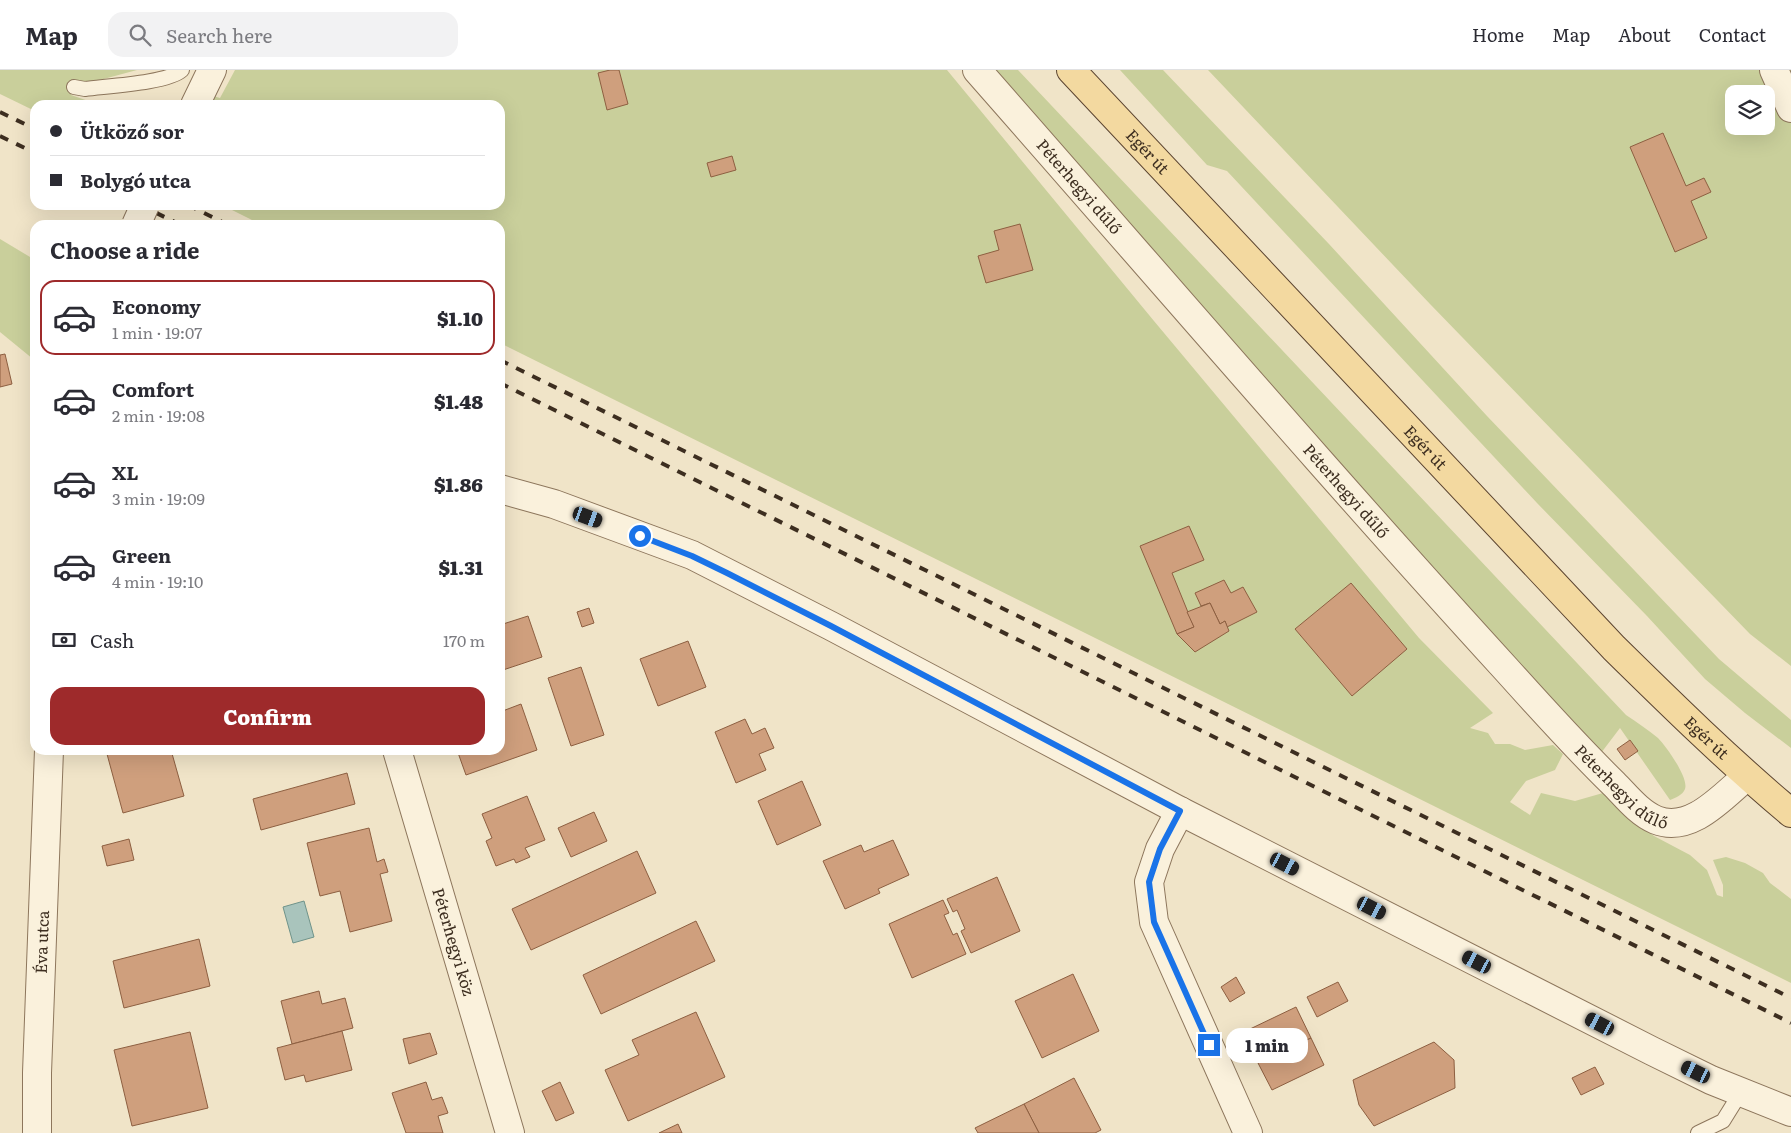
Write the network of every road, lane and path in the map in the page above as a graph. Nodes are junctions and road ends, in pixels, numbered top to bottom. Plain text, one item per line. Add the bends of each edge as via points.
1 (182, 70) edge
2 (212, 70) edge
3 (977, 70) edge
4 (1071, 70) edge
5 (1774, 70) edge
6 (74, 87) dead end
7 (197, 100) edge
8 (1791, 108) edge
9 (505, 489) edge
10 (49, 755) edge
11 (398, 755) edge
12 (1747, 776) junction
13 (1180, 811) junction
14 (1791, 813) edge
15 (1741, 1092) junction
16 (1791, 1112) edge
17 (36, 1133) edge
18 (510, 1133) edge
19 (1248, 1133) edge
20 (1698, 1133) edge

1 - 6 lane via 172,77 151,81 85,89
2 - 7 street
3 - 12 street, Péterhegyi dűlő via 1450,608 1638,808 1664,823 1681,823 1716,803
4 - 12 main road, Egér út via 1614,648
5 - 8 street
9 - 13 street via 554,504 692,556
10 - 17 street, Éva utca
11 - 18 street, Péterhegyi köz
12 - 14 main road, Egér út
13 - 15 street via 1652,1051
13 - 19 street via 1160,849 1149,882 1154,922
15 - 16 street
15 - 20 lane via 1723,1121

